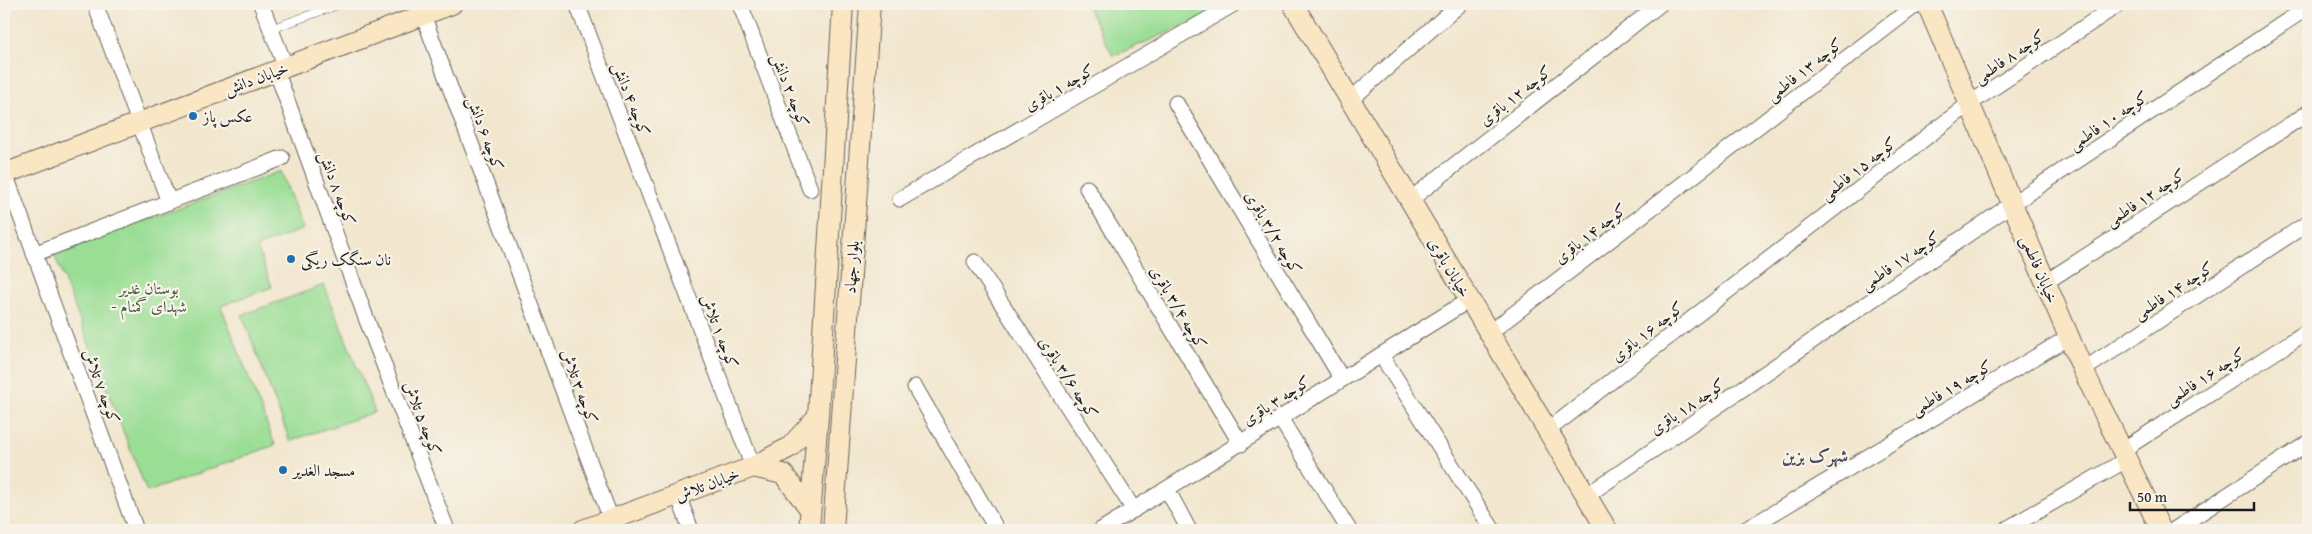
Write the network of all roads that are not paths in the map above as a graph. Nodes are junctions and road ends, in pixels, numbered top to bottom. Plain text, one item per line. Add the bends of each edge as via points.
1 (95, 4) edge
2 (261, 4) edge
3 (340, 4) edge
4 (452, 4) edge
5 (577, 4) edge
6 (740, 4) edge
7 (844, 4) edge
8 (870, 4) edge
9 (1234, 4) edge
10 (1293, 4) edge
11 (1460, 4) edge
12 (1660, 4) edge
13 (1917, 4) edge
14 (1927, 4) edge
15 (2119, 4) edge
16 (2308, 8) edge
17 (424, 15) junction
18 (271, 29) junction
19 (281, 69) junction
20 (1350, 100) junction
21 (1176, 103) dead end
22 (1970, 104) junction
23 (2308, 112) edge
24 (140, 122) junction
25 (282, 158) dead end
26 (1712, 161) joint
27 (4, 172) edge
28 (1087, 188) dead end
29 (810, 189) dead end
30 (900, 199) dead end
31 (1410, 200) junction
32 (169, 202) junction
33 (2012, 204) junction
34 (655, 208) joint
35 (2308, 223) edge
36 (34, 254) junction
37 (1768, 260) joint
38 (975, 262) dead end
39 (516, 264) joint
40 (2046, 282) junction
41 (1469, 300) junction
42 (366, 318) joint
43 (2308, 331) edge
44 (1489, 333) junction
45 (2069, 337) junction
46 (1807, 344) joint
47 (1381, 355) junction
48 (2083, 370) junction
49 (1342, 379) junction
50 (915, 387) dead end
51 (818, 416) junction
52 (1280, 418) junction
53 (1547, 431) junction
54 (1241, 444) junction
55 (2308, 444) edge
56 (2123, 456) junction
57 (753, 467) junction
58 (1167, 489) junction
59 (678, 495) junction
60 (1586, 496) junction
61 (810, 509) junction
62 (1134, 510) junction
63 (613, 525) edge
64 (136, 530) edge
65 (447, 530) edge
66 (583, 530) edge
67 (691, 530) edge
68 (809, 530) edge
69 (833, 530) edge
70 (996, 530) edge
71 (1101, 530) edge
72 (1189, 530) edge
73 (1349, 530) edge
74 (1493, 530) edge
75 (1607, 530) edge
76 (1745, 530) edge
77 (2005, 530) edge
78 (2160, 530) edge
79 (2174, 530) edge

1 - 24 street
2 - 18 street, کوچه ۸ دانش
3 - 18 lane
4 - 17 street, خیابان دانش
5 - 34 street, کوچه ۴ دانش
6 - 29 street, کوچه ۲ دانش
7 - 51 street, بلوار جهاد
8 - 69 street, بلوار جهاد
9 - 30 street, کوچه ۱ باقری
10 - 20 street, خیابان باقری
11 - 20 street
12 - 31 street, کوچه ۱۲ باقری
13 - 26 street, کوچه ۱۳ فاطمی
14 - 22 street, خیابان فاطمی
15 - 22 street, کوچه ۸ فاطمی
16 - 33 street, کوچه ۱۰ فاطمی
17 - 19 street, خیابان دانش
17 - 39 street, کوچه ۶ دانش
18 - 19 street, کوچه ۸ دانش
19 - 24 street, خیابان دانش
19 - 42 street, کوچه ۸ دانش
20 - 31 street, خیابان باقری
21 - 49 street, کوچه ۳/۲ باقری
22 - 33 street, خیابان فاطمی
22 - 37 street, کوچه ۱۵ فاطمی
23 - 40 street, کوچه ۱۲ فاطمی
24 - 27 street, خیابان دانش
24 - 32 street
25 - 32 street
26 - 44 street, کوچه ۱۴ باقری
27 - 36 street, کوچه ۷ تلاش
28 - 54 street, کوچه ۳/۴ باقری
31 - 41 street, خیابان باقری
32 - 36 street
33 - 40 street, خیابان فاطمی
33 - 46 street, کوچه ۱۷ فاطمی
34 - 57 street, کوچه ۱ تلاش
35 - 48 street, کوچه ۱۴ فاطمی
36 - 64 street, کوچه ۷ تلاش
37 - 53 street, کوچه ۱۶ باقری
38 - 62 street, کوچه ۳/۶ باقری
39 - 63 street, کوچه ۳ تلاش
40 - 45 street, خیابان فاطمی
41 - 44 street, خیابان باقری
41 - 47 street, کوچه ۳ باقری
42 - 65 street, کوچه ۵ تلاش
43 - 56 street, کوچه ۱۶ فاطمی
44 - 53 street, خیابان باقری
45 - 48 street, خیابان فاطمی
45 - 76 street, کوچه ۱۹ فاطمی
46 - 60 street, کوچه ۱۸ باقری
47 - 49 street, کوچه ۳ باقری
47 - 74 street
48 - 56 street, خیابان فاطمی
49 - 52 street, کوچه ۳ باقری
50 - 70 street
51 - 57 street, خیابان تلاش via 790,447
51 - 61 street, بلوار جهاد
52 - 54 street, کوچه ۳ باقری
52 - 73 street
53 - 60 street, خیابان باقری
54 - 58 street, کوچه ۳ باقری
55 - 79 street
56 - 77 street, کوچه ۱۶ فاطمی
56 - 78 street, خیابان فاطمی
57 - 59 street, خیابان تلاش
57 - 61 street via 782,474
58 - 62 street, کوچه ۳ باقری
58 - 72 street
59 - 63 street, خیابان تلاش
59 - 67 street
60 - 75 street, خیابان باقری
61 - 68 street, بلوار جهاد
62 - 71 street, کوچه ۳ باقری
63 - 66 street, خیابان تلاش

